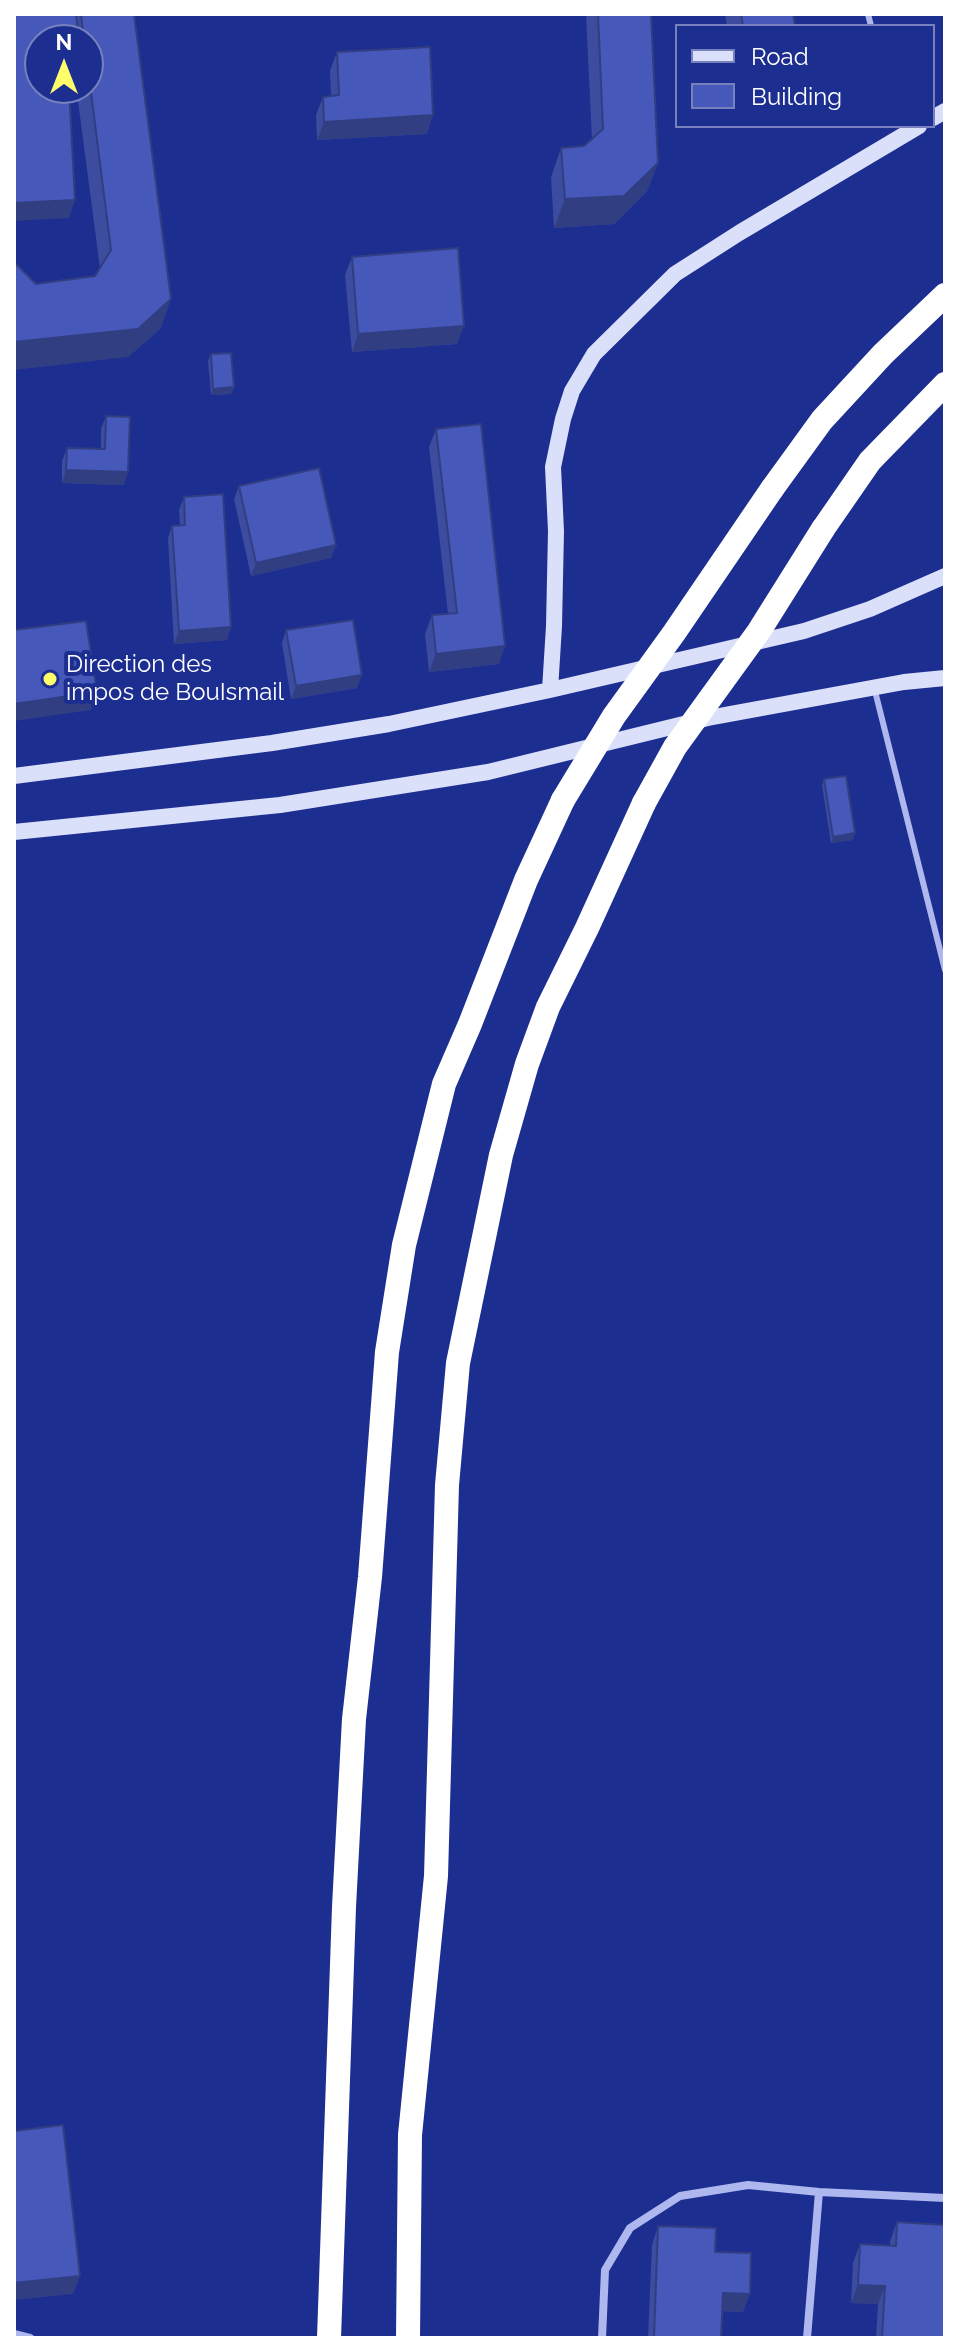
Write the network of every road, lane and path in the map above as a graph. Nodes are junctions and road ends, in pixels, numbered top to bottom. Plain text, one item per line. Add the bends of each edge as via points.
1 (892, 133) edge
2 (945, 295) edge
3 (945, 384) edge
4 (945, 576) edge
5 (945, 678) edge
6 (874, 688) junction
7 (550, 690) junction
8 (14, 776) edge
9 (14, 832) edge
10 (945, 970) edge
11 (819, 2192) junction
12 (945, 2198) edge
13 (14, 2334) edge
14 (30, 2338) edge
15 (329, 2338) edge
16 (408, 2338) edge
17 (602, 2338) edge
18 (807, 2338) edge

1 - 7 main road via 675,274 594,354 572,391 553,467 556,547
2 - 15 highway, bridge via 822,420 614,716 563,800 526,880 444,1084 404,1245 387,1352 354,1719
3 - 16 highway, bridge via 870,461 759,631 675,747 548,1007 501,1155 458,1363 447,1485 436,1876 410,2135
4 - 7 main road via 804,631
5 - 6 main road
6 - 9 main road via 708,718 488,772 280,805
6 - 10 lane
7 - 8 main road via 316,736
11 - 12 street
11 - 17 street via 748,2185 680,2196 630,2228 605,2270
11 - 18 street
13 - 14 street

